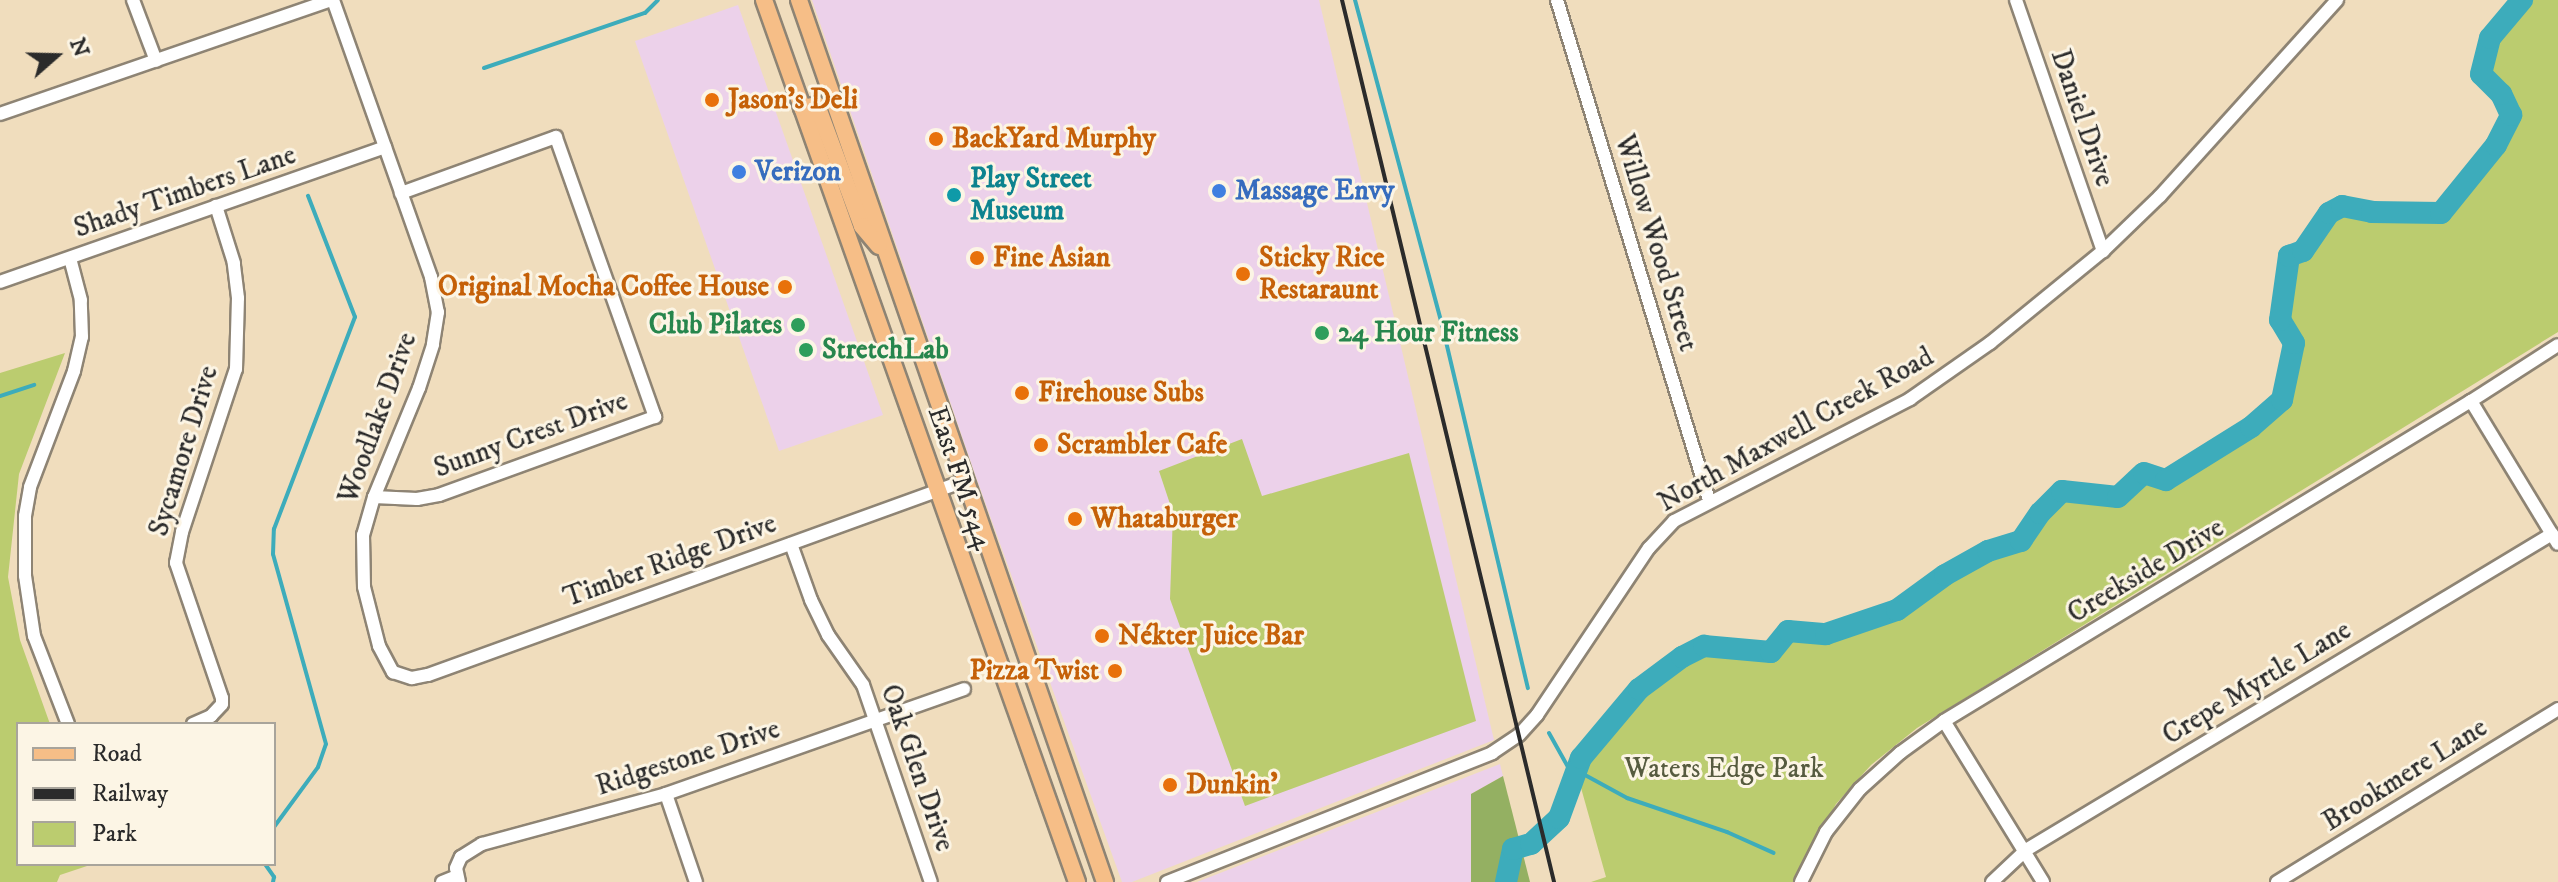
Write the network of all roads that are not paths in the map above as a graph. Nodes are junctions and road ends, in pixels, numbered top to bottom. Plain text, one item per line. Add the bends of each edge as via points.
1 (133, 0) edge
2 (332, 0) edge
3 (764, 0) edge
4 (799, 0) edge
5 (1557, 0) edge
6 (2016, 0) edge
7 (2337, 0) edge
8 (156, 61) junction
9 (802, 108) junction
10 (0, 114) edge
11 (385, 147) junction
12 (401, 193) junction
13 (216, 206) junction
14 (2103, 251) junction
15 (886, 253) junction
16 (70, 258) junction
17 (0, 282) edge
18 (2558, 345) edge
19 (2471, 401) junction
20 (964, 481) junction
21 (936, 491) junction
22 (374, 497) junction
23 (1709, 500) junction
24 (2555, 539) edge
25 (791, 544) junction
26 (393, 672) joint
27 (964, 689) dead end
28 (2558, 709) edge
29 (876, 719) junction
30 (1944, 721) junction
31 (67, 722) edge
32 (198, 722) edge
33 (666, 794) junction
34 (2026, 850) junction
35 (458, 879) edge
36 (442, 882) edge
37 (696, 882) edge
38 (931, 882) edge
39 (1077, 882) edge
40 (1105, 882) edge
41 (1167, 882) edge
42 (1801, 882) edge
43 (1992, 882) edge
44 (2043, 882) edge
45 (2277, 882) edge

1 - 8 street
2 - 8 street
2 - 11 street, Woodlake Drive
3 - 9 main road, East FM 544
4 - 15 main road, East FM 544
5 - 23 street, Willow Wood Street
6 - 14 street, Daniel Drive
7 - 14 street, North Maxwell Creek Road via 2160,196
8 - 10 street
9 - 15 main road via 817,105 862,226
9 - 21 main road, East FM 544
11 - 12 street, Woodlake Drive
11 - 13 street, Shady Timbers Lane
12 - 22 street, Woodlake Drive via 438,312 419,388
12 - 22 street, Sunny Crest Drive via 556,137 655,417 439,495
13 - 16 street, Shady Timbers Lane
13 - 32 street, Sycamore Drive via 234,263 236,369 176,563 220,685 222,704
14 - 23 street, North Maxwell Creek Road via 1990,343 1910,399
15 - 20 main road, East FM 544
16 - 17 street, Shady Timbers Lane
16 - 31 street via 81,300 82,337 30,487 25,561 34,636
18 - 19 street, Creekside Drive
19 - 24 street
19 - 30 street, Creekside Drive
20 - 21 street, Timber Ridge Drive
20 - 40 main road, East FM 544
21 - 25 street, Timber Ridge Drive
21 - 39 main road, East FM 544
22 - 26 street, Woodlake Drive via 363,535 364,587 379,646
23 - 41 street, North Maxwell Creek Road via 1674,521 1649,548 1537,715 1506,744
24 - 34 street, Crepe Myrtle Lane
25 - 26 street, Timber Ridge Drive via 428,675 412,678
25 - 29 street, Oak Glen Drive via 811,600 863,685
27 - 29 street, Ridgestone Drive
28 - 45 street, Brookmere Lane
29 - 33 street, Ridgestone Drive
29 - 38 street, Oak Glen Drive
30 - 34 street
30 - 42 street, Creekside Drive via 1860,789 1826,832
33 - 35 street, Ridgestone Drive via 482,844 461,857
33 - 37 street
34 - 43 street, Crepe Myrtle Lane
34 - 44 street
35 - 36 street, Ridgestone Drive

